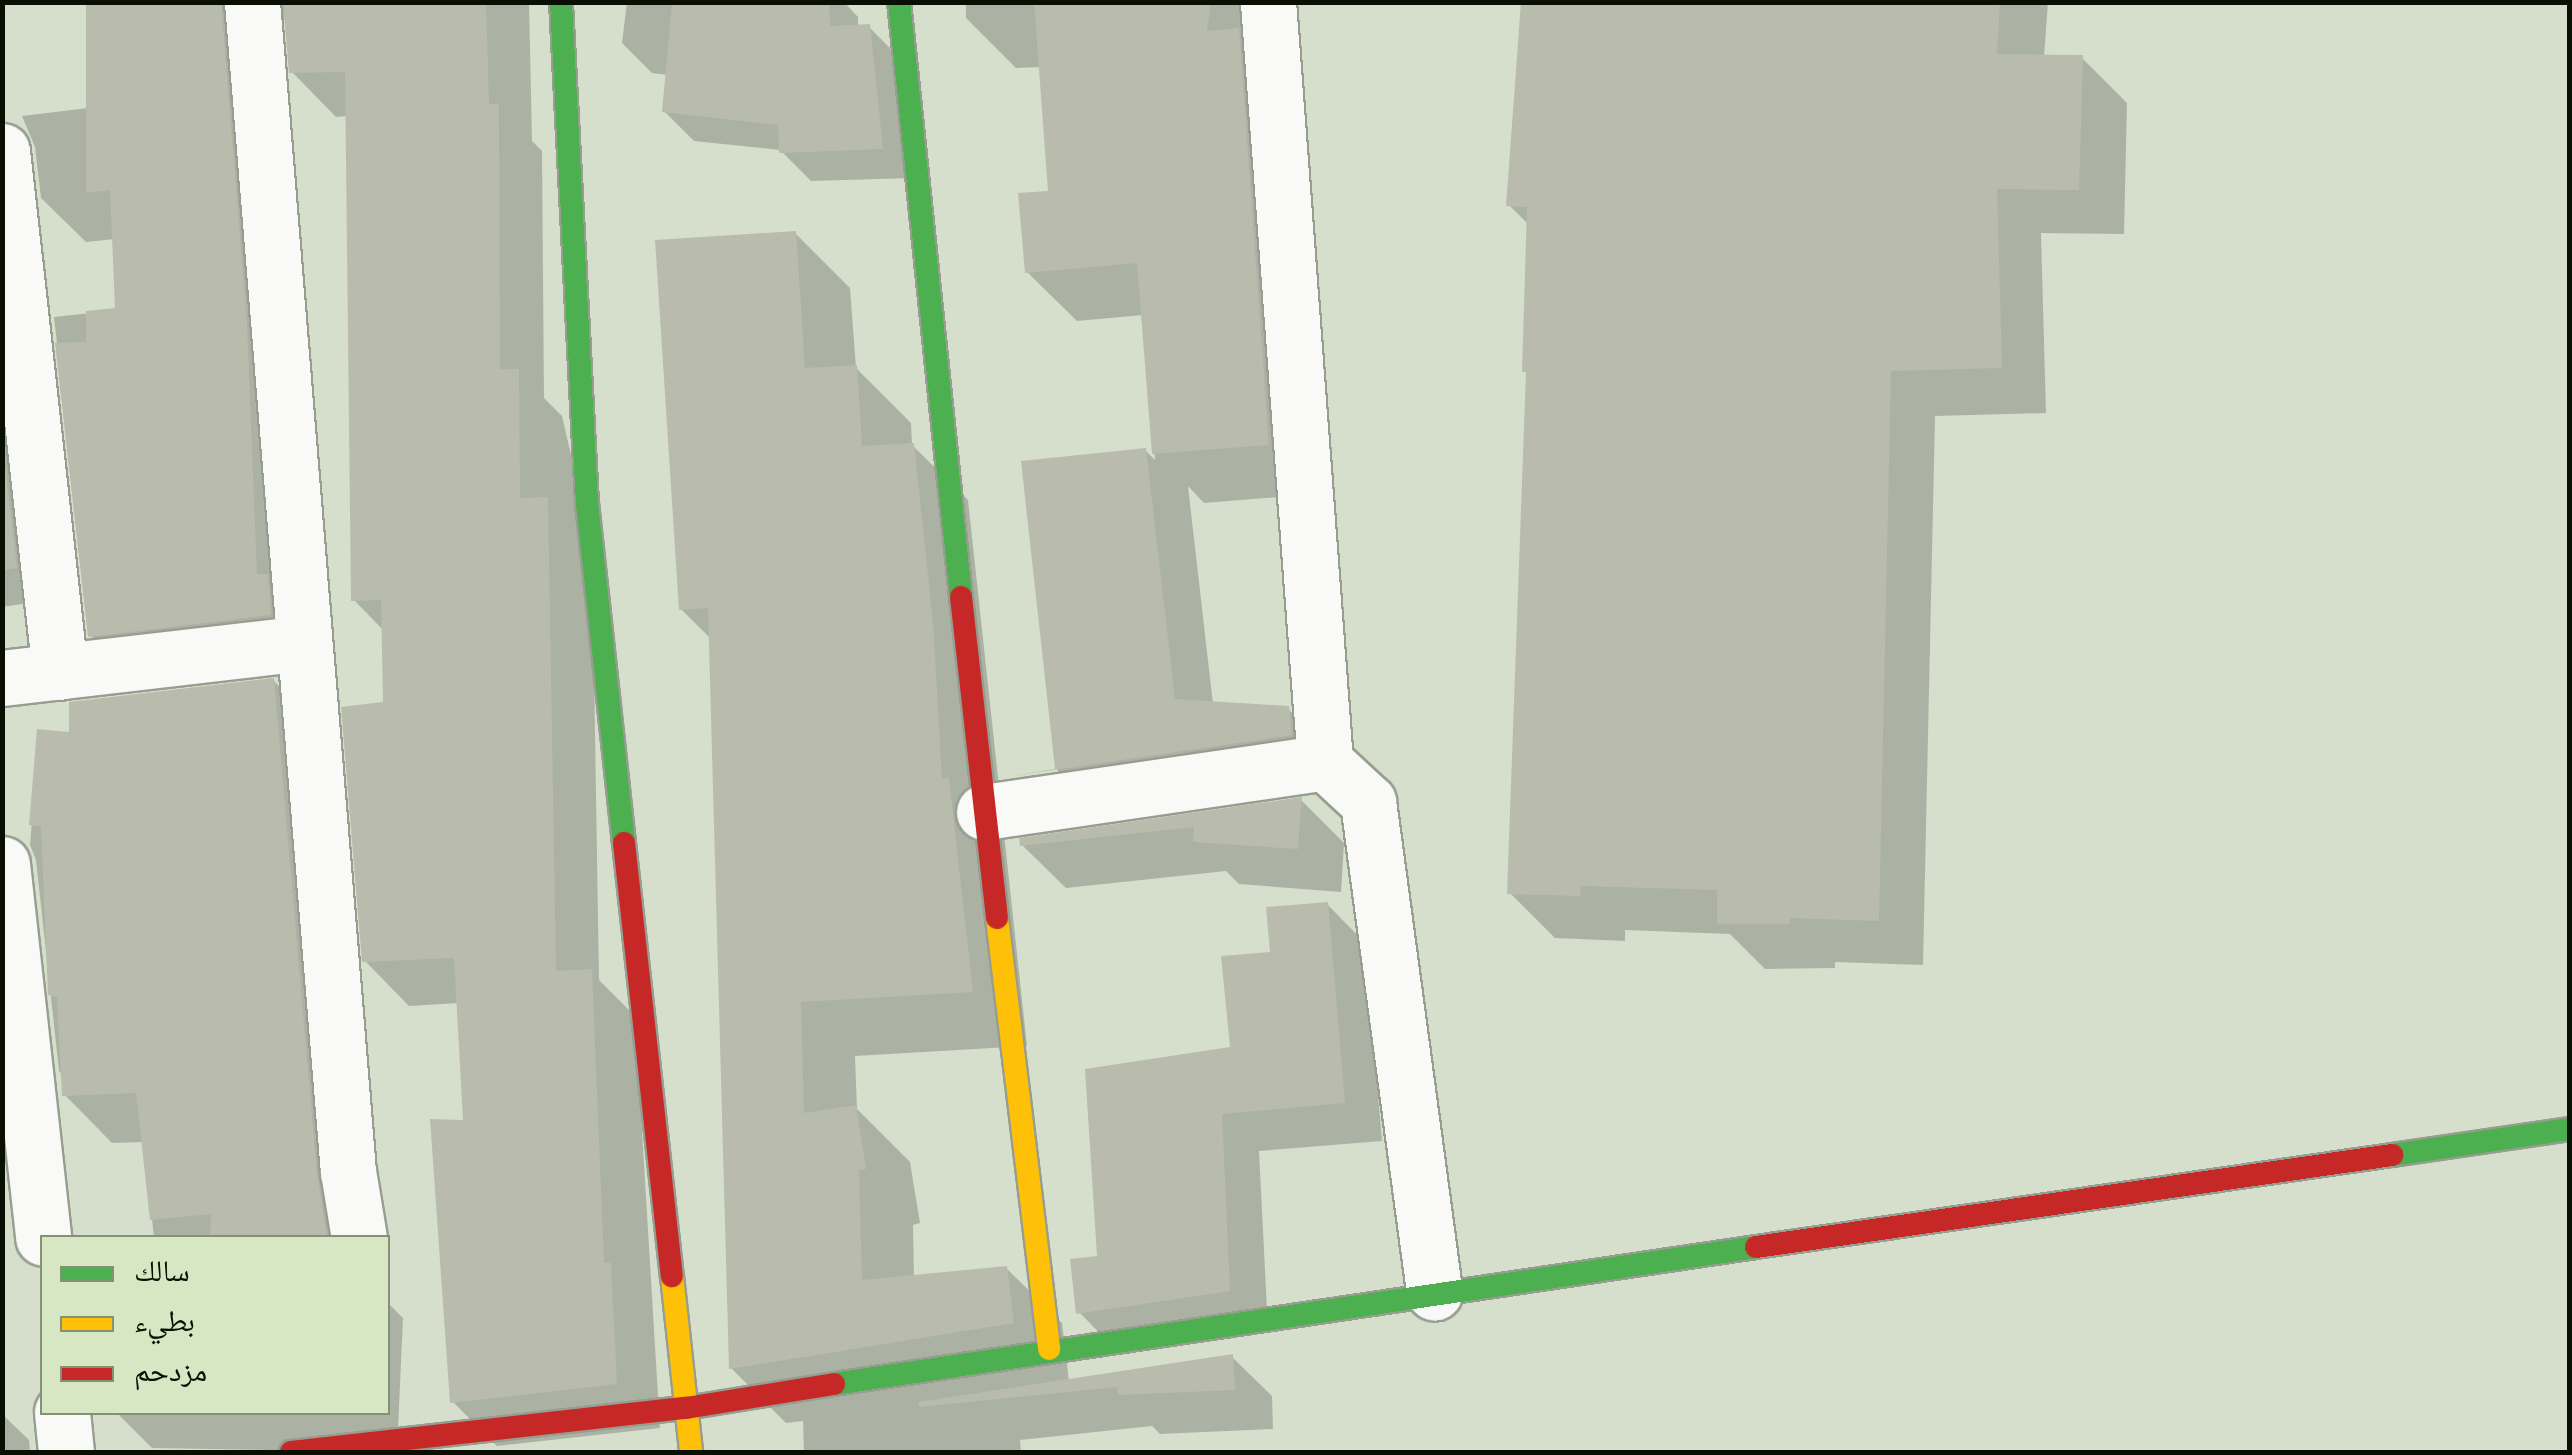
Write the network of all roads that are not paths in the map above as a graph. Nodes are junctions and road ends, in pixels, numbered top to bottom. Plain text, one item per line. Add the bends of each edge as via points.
1 (252, 2) edge
2 (562, 2) edge
3 (898, 2) edge
4 (1268, 2) edge
5 (2, 151) edge
6 (13, 376) edge
7 (303, 642) junction
8 (60, 672) junction
9 (2, 678) edge
10 (1324, 762) junction
11 (984, 812) junction
12 (2, 864) edge
13 (2570, 1129) edge
14 (43, 1235) edge
15 (359, 1235) edge
16 (1434, 1293) junction
17 (1049, 1349) junction
18 (686, 1408) junction
19 (62, 1415) edge
20 (389, 1426) edge
21 (66, 1452) edge
22 (304, 1452) edge
23 (692, 1452) edge

1 - 7 street
2 - 18 street via 588,502
3 - 11 street
4 - 10 street
5 - 6 street
6 - 8 street
7 - 8 street
7 - 15 street
8 - 9 street
10 - 11 street
10 - 16 street via 1368,802
11 - 17 street
12 - 14 street
13 - 16 street
16 - 17 street
17 - 18 street
18 - 20 street
18 - 23 street
19 - 21 street
20 - 22 street

